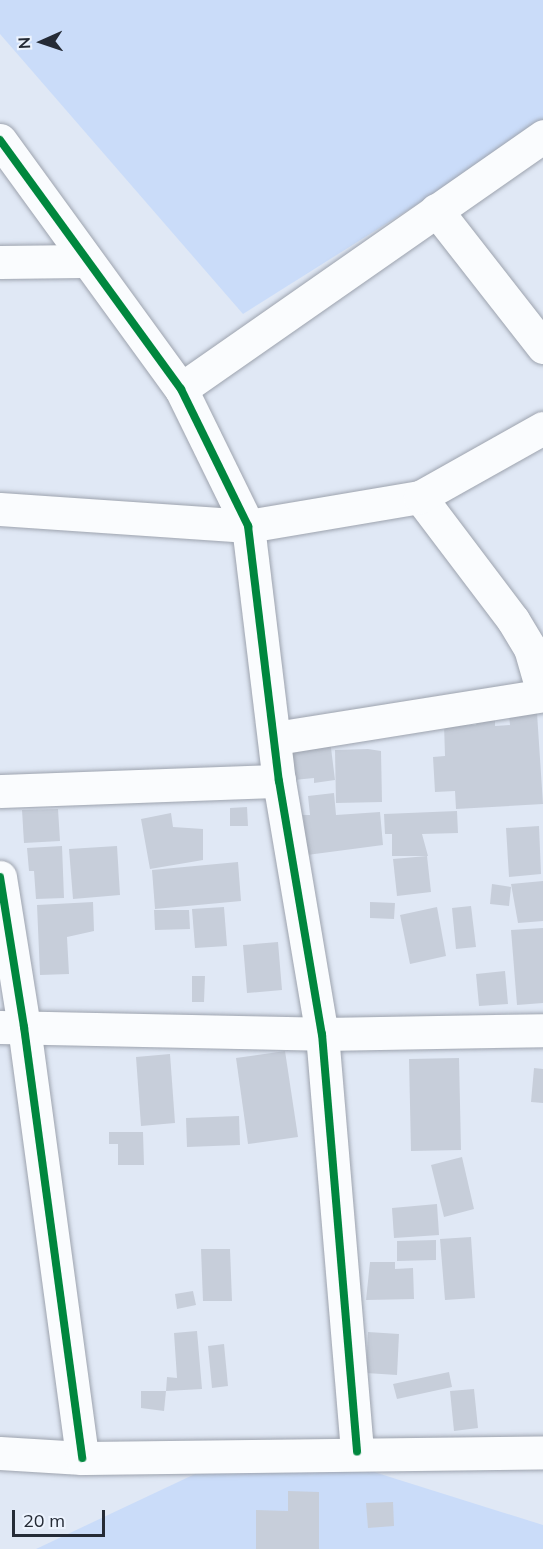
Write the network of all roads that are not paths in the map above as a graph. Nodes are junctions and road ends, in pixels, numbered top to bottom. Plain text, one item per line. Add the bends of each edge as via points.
1 (543, 136) edge
2 (0, 140) edge
3 (436, 210) junction
4 (84, 261) junction
5 (0, 262) edge
6 (543, 347) edge
7 (181, 389) junction
8 (543, 429) edge
9 (420, 497) junction
10 (0, 509) edge
11 (248, 526) junction
12 (543, 694) edge
13 (276, 738) junction
14 (279, 781) junction
15 (0, 791) edge
16 (0, 877) edge
17 (12, 1027) edge
18 (543, 1030) edge
19 (322, 1034) junction
20 (357, 1452) junction
21 (543, 1452) edge
22 (0, 1453) edge
23 (82, 1458) junction

1 - 3 street
2 - 4 street
3 - 6 street
3 - 7 street
4 - 5 street
4 - 7 street
7 - 11 street
8 - 9 street
9 - 11 street
9 - 12 street via 513,620 530,648
10 - 11 street
11 - 13 street
12 - 13 street
13 - 14 street
14 - 15 street
14 - 19 street
16 - 17 street
17 - 19 street
17 - 23 street
18 - 19 street
19 - 20 street
20 - 21 street
20 - 23 street
22 - 23 street

